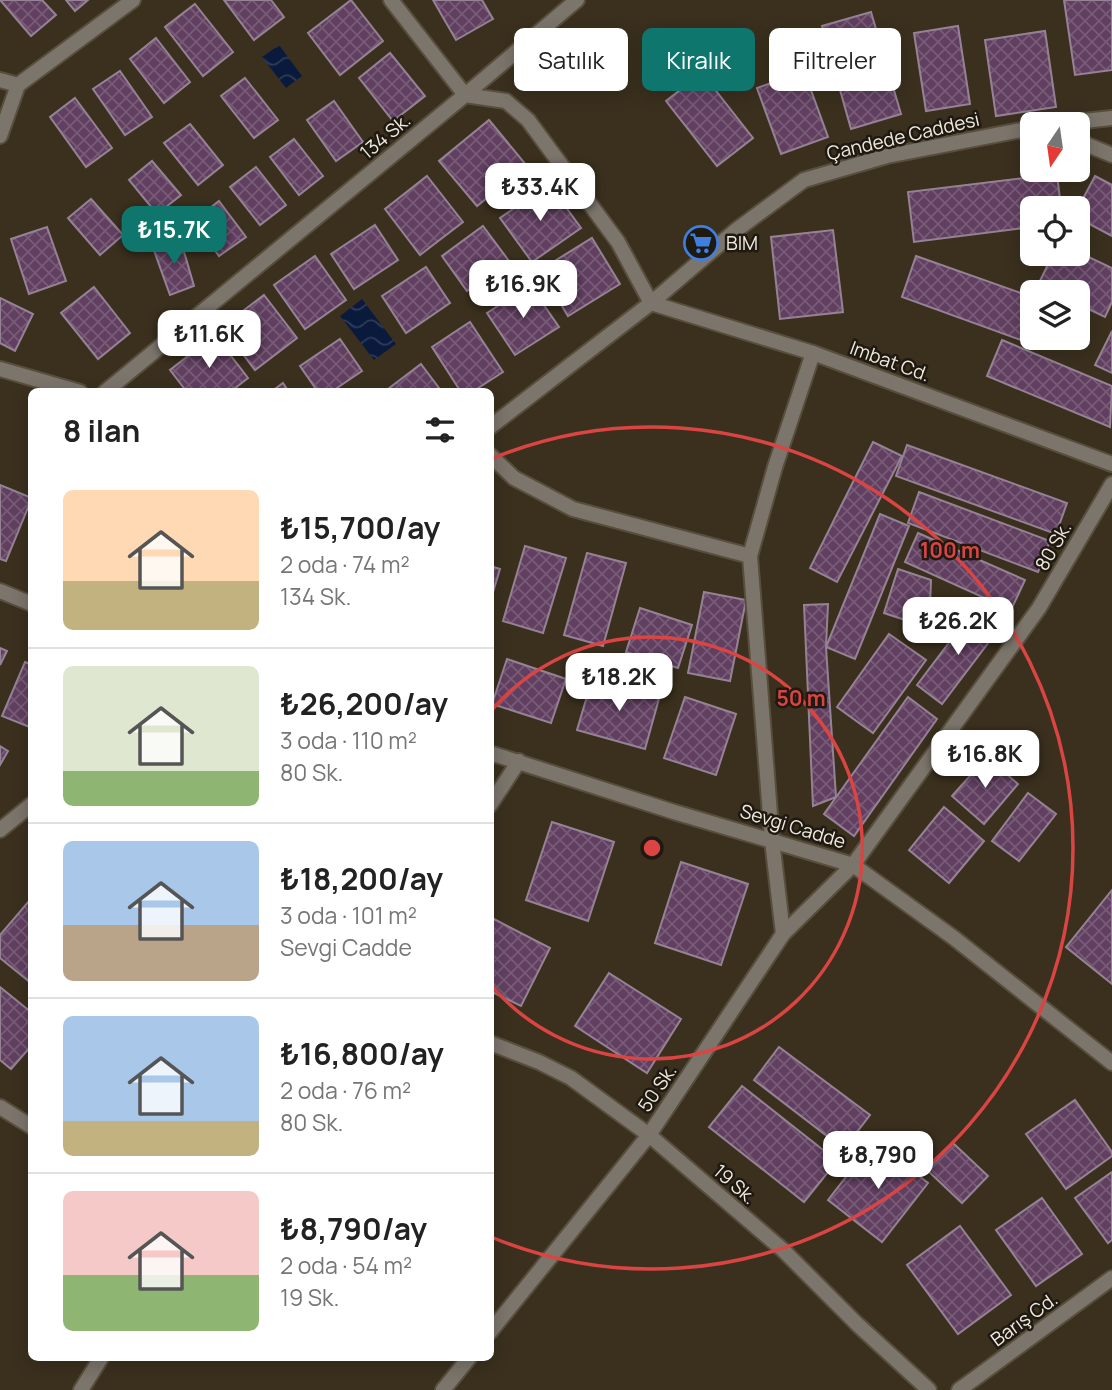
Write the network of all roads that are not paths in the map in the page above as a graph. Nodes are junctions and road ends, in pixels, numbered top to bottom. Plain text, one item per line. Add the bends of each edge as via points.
1 (133, 0) edge
2 (391, 0) edge
3 (577, 0) edge
4 (0, 80) edge
5 (19, 85) junction
6 (465, 95) junction
7 (1112, 118) edge
8 (1090, 120) edge
9 (1020, 130) edge
10 (0, 136) edge
11 (1090, 146) edge
12 (1112, 155) edge
13 (651, 303) junction
14 (813, 353) junction
15 (0, 369) edge
16 (66, 388) edge
17 (110, 388) edge
18 (494, 424) edge
19 (494, 459) edge
20 (1112, 464) edge
21 (1112, 484) edge
22 (750, 556) junction
23 (0, 590) edge
24 (28, 602) edge
25 (494, 754) edge
26 (519, 761) junction
27 (494, 799) edge
28 (28, 807) edge
29 (0, 830) edge
30 (772, 840) junction
31 (853, 865) junction
32 (783, 934) junction
33 (494, 1045) edge
34 (1112, 1063) edge
35 (0, 1107) edge
36 (28, 1124) edge
37 (649, 1135) junction
38 (1112, 1278) edge
39 (494, 1327) edge
40 (99, 1361) edge
41 (467, 1361) edge
42 (81, 1390) edge
43 (443, 1390) edge
44 (929, 1390) edge
45 (959, 1390) edge

1 - 5 street
2 - 6 street
3 - 6 street, 134 Sk.
4 - 5 street
5 - 10 street
6 - 13 street via 506,101 528,120 618,242
6 - 17 street, 134 Sk.
7 - 8 street
9 - 13 street, Çandede Caddesi via 887,156 804,180
11 - 12 street
13 - 14 street, Imbat Cd.
13 - 18 street, Çandede Caddesi
14 - 20 street, Imbat Cd.
14 - 22 street
15 - 16 street
19 - 22 street via 514,478 573,509
21 - 31 street, 80 Sk. via 1039,608
22 - 30 street
23 - 24 street
25 - 26 street, Sevgi Cadde
26 - 27 street
26 - 30 street, Sevgi Cadde
28 - 29 street
30 - 31 street, Sevgi Cadde
30 - 32 street
31 - 32 street, 50 Sk.
31 - 34 street, Sevgi Cadde
32 - 37 street, 50 Sk.
33 - 37 street, 19 Sk. via 571,1078
35 - 36 street
37 - 39 street, 50 Sk.
37 - 44 street, 19 Sk. via 783,1250
38 - 45 street, Barış Cd.
40 - 42 street
41 - 43 street

